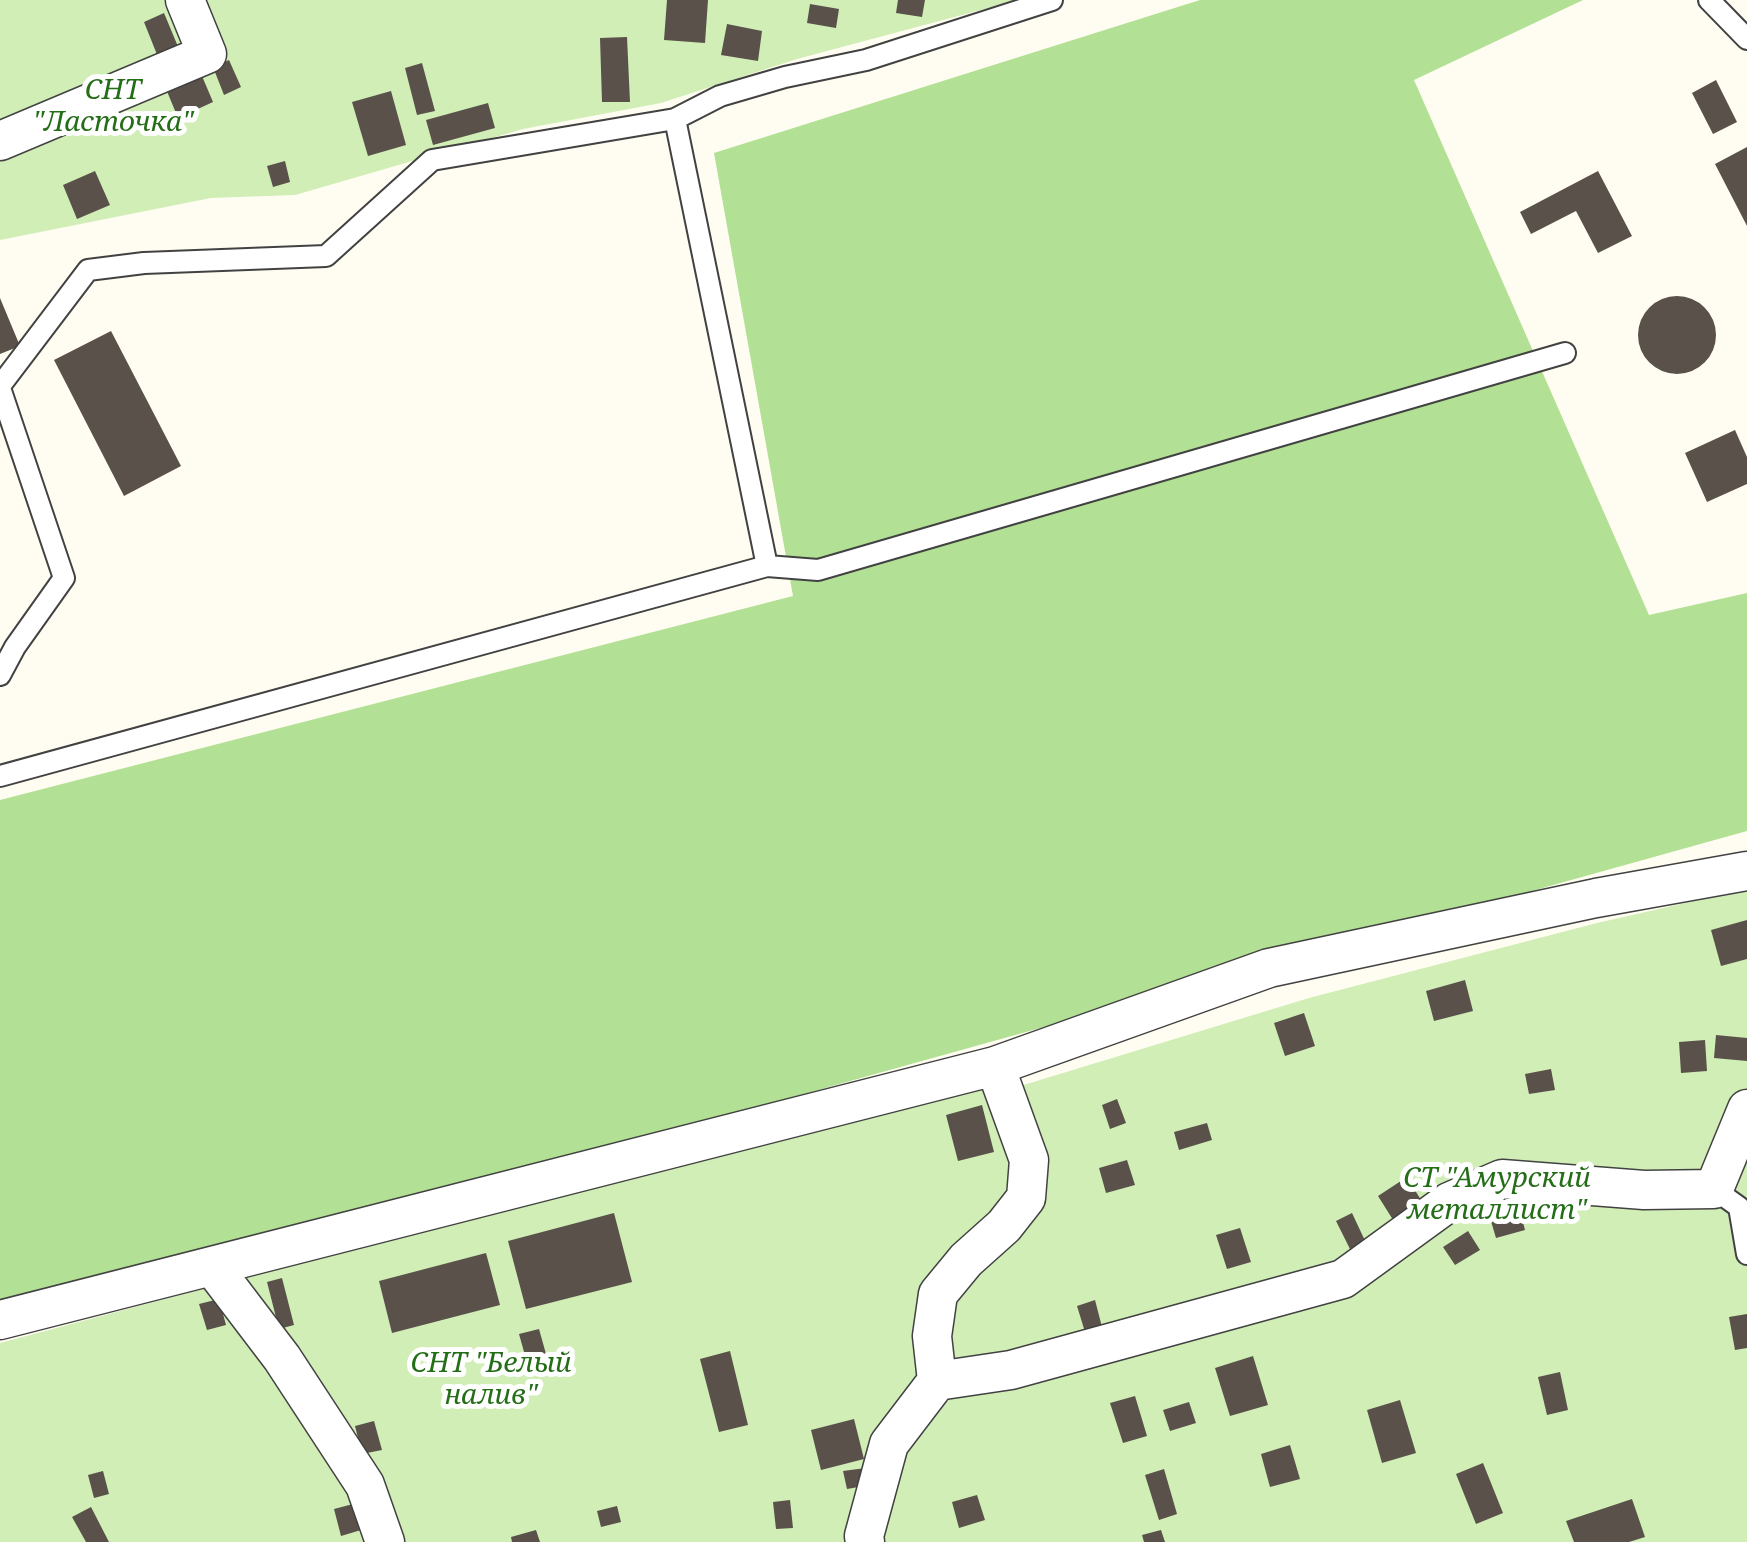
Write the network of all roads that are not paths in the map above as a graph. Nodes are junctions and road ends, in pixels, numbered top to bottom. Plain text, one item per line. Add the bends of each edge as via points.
1 (185, 0) edge
2 (1052, 0) edge
3 (1709, 0) edge
4 (1747, 39) edge
5 (675, 119) junction
6 (0, 142) edge
7 (1565, 354) dead end
8 (0, 387) edge
9 (767, 566) junction
10 (0, 675) edge
11 (0, 776) edge
12 (1747, 871) edge
13 (996, 1066) junction
14 (1747, 1109) edge
15 (1714, 1189) junction
16 (1747, 1254) edge
17 (212, 1266) junction
18 (0, 1320) edge
19 (937, 1381) junction
20 (384, 1542) edge
21 (865, 1542) edge

1 - 6 street via 207,54
2 - 5 lane via 866,60 720,96
3 - 4 lane
5 - 8 lane via 432,160 326,256 88,270
5 - 9 lane
7 - 9 lane via 818,570
8 - 10 lane via 64,578
9 - 11 lane
12 - 13 street via 1268,968
13 - 17 street
13 - 19 street via 1030,1160 1026,1198 938,1294 932,1336
14 - 15 street
15 - 16 lane via 1739,1207
15 - 19 street via 1502,1179 1449,1202 1343,1279 1012,1370
17 - 18 street
17 - 20 street via 365,1485
19 - 21 street via 889,1444

